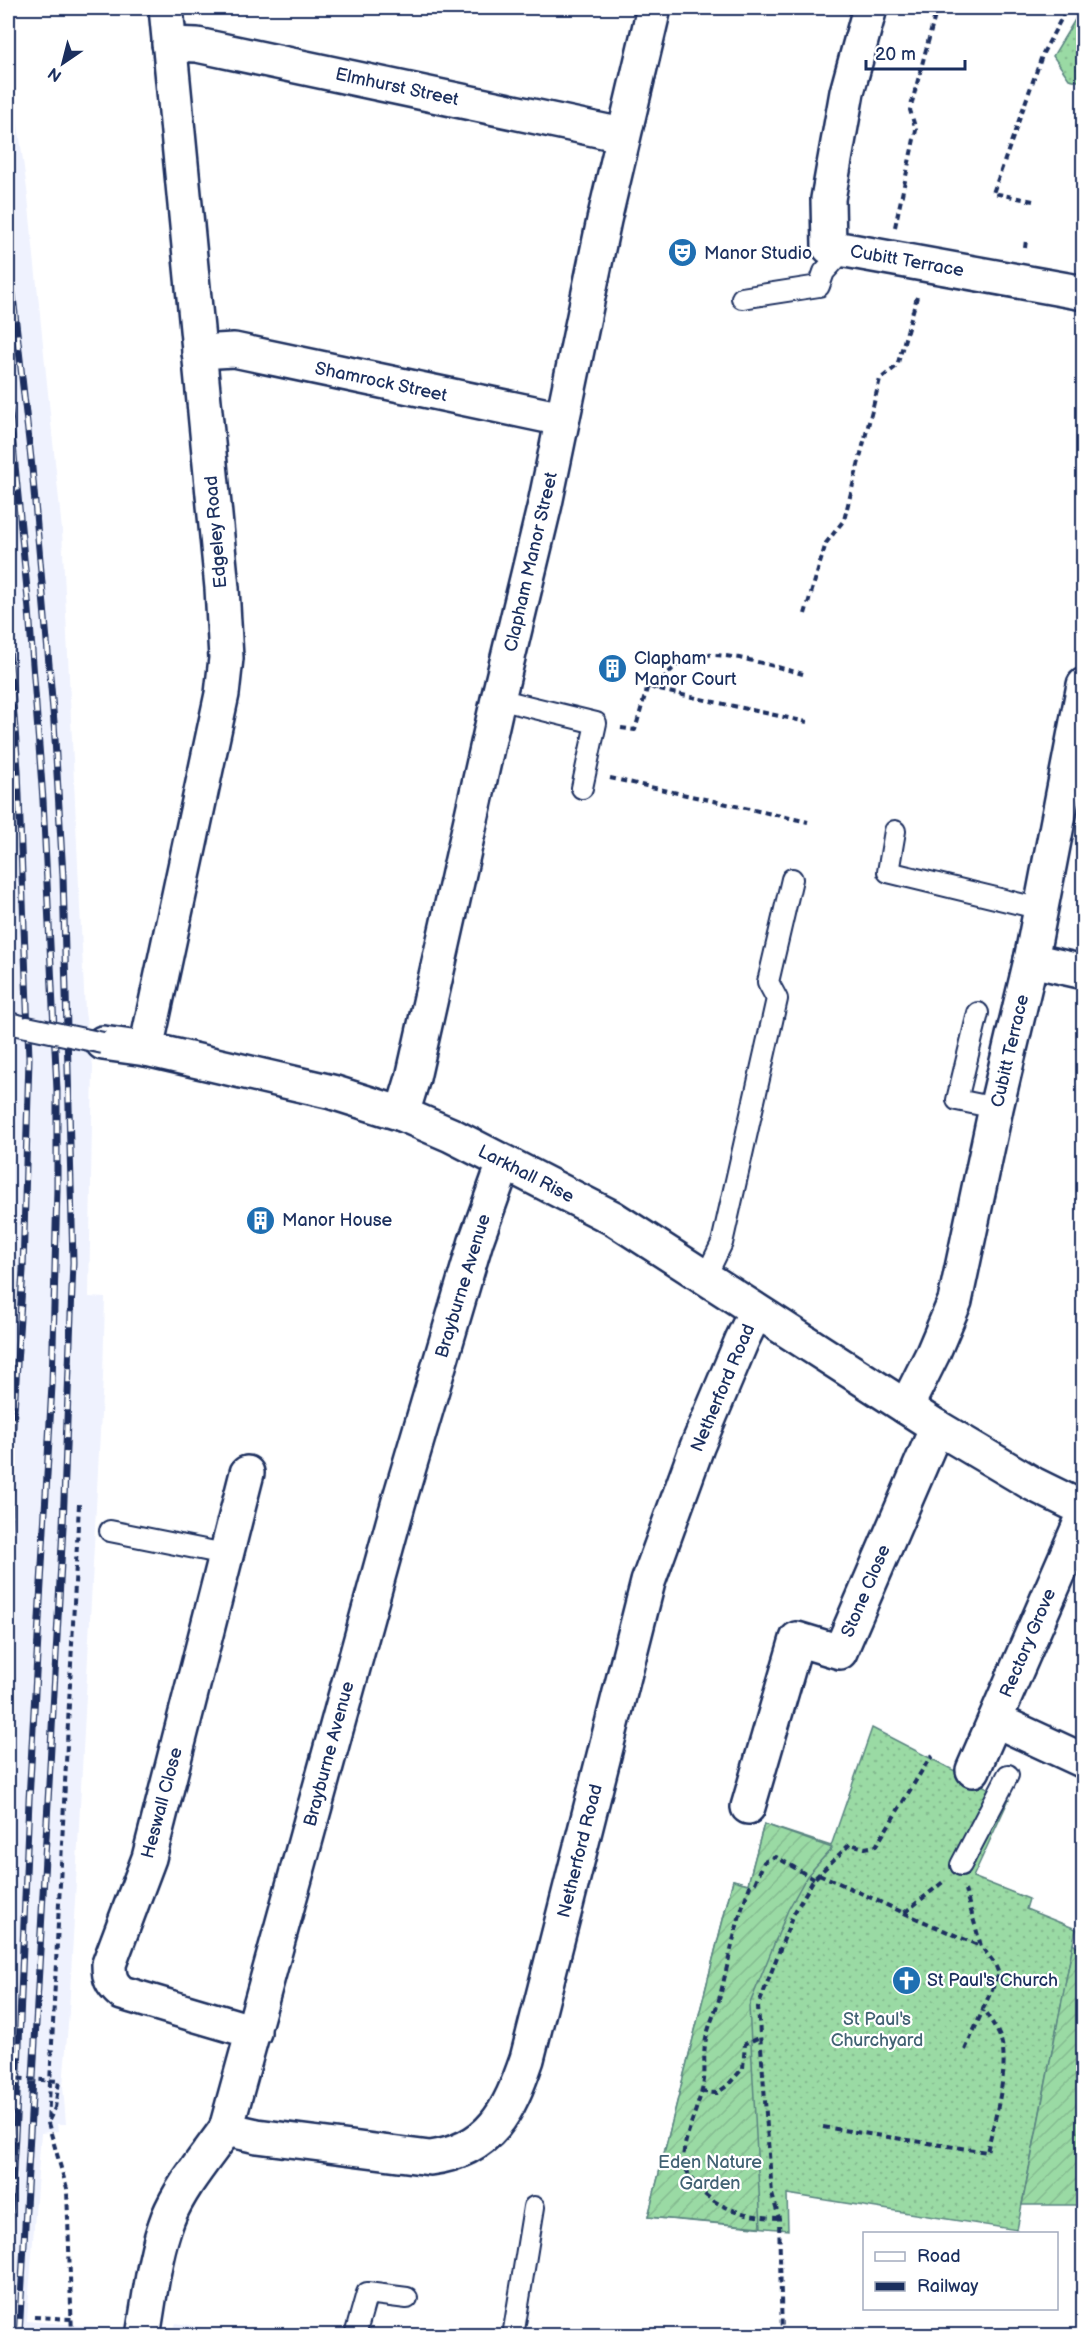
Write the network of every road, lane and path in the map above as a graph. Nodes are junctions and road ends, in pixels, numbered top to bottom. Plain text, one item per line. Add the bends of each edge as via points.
1 (166, 8) edge
2 (654, 8) edge
3 (870, 8) edge
4 (936, 8) edge
5 (1067, 8) edge
6 (169, 44) junction
7 (624, 137) junction
8 (1034, 201) dead end
9 (844, 250) junction
10 (889, 257) junction
11 (927, 264) junction
12 (1083, 293) edge
13 (742, 298) dead end
14 (200, 352) junction
15 (562, 419) junction
16 (805, 614) dead end
17 (803, 674) dead end
18 (1083, 685) edge
19 (655, 689) junction
20 (498, 699) junction
21 (807, 722) dead end
22 (596, 723) junction
23 (584, 781) joint
24 (808, 822) dead end
25 (895, 831) dead end
26 (792, 879) dead end
27 (1041, 909) junction
28 (1031, 960) junction
29 (1083, 972) edge
30 (978, 1013) dead end
31 (8, 1023) edge
32 (103, 1042) joint
33 (146, 1049) junction
34 (996, 1108) junction
35 (402, 1114) junction
36 (504, 1163) junction
37 (705, 1278) junction
38 (756, 1311) junction
39 (906, 1407) junction
40 (937, 1427) junction
41 (247, 1473) dead end
42 (79, 1504) dead end
43 (1083, 1509) edge
44 (1083, 1515) edge
45 (110, 1531) dead end
46 (225, 1554) junction
47 (995, 1720) junction
48 (933, 1756) dead end
49 (1083, 1761) edge
50 (975, 1765) joint
51 (748, 1807) dead end
52 (958, 1868) junction
53 (819, 1874) junction
54 (814, 1879) junction
55 (904, 1913) junction
56 (981, 1946) junction
57 (983, 2009) junction
58 (254, 2032) junction
59 (760, 2037) junction
60 (965, 2050) dead end
61 (8, 2078) edge
62 (701, 2092) junction
63 (48, 2123) junction
64 (823, 2127) dead end
65 (226, 2129) junction
66 (534, 2207) dead end
67 (779, 2218) junction
68 (406, 2298) dead end
69 (34, 2317) dead end
70 (72, 2319) junction
71 (356, 2332) dead end
72 (72, 2336) edge
73 (143, 2336) edge
74 (513, 2336) edge
75 (782, 2336) edge

1 - 6 street, Edgeley Road
2 - 7 street, Clapham Manor Street
3 - 9 street, Cubitt Terrace via 847,92 828,199 829,247
4 - 10 path via 910,110 916,130
5 - 8 path via 1043,53 993,193
6 - 7 street, Elmhurst Street via 197,45
6 - 14 street, Edgeley Road
7 - 15 street, Clapham Manor Street
9 - 10 street, Cubitt Terrace
9 - 13 lane via 824,272 819,286
10 - 11 street, Cubitt Terrace
11 - 12 street, Cubitt Terrace
11 - 16 path via 897,366 880,379 844,520 826,543
14 - 15 street, Shamrock Street via 234,350
14 - 33 street, Edgeley Road via 226,642 225,675
15 - 20 street, Clapham Manor Street
17 - 19 path via 731,656 691,657 668,672
18 - 27 street, Cubitt Terrace
19 - 21 path
19 - 22 path via 648,685 635,730
20 - 22 lane
20 - 35 street, Clapham Manor Street
22 - 23 lane
23 - 24 path
25 - 27 lane via 888,872
26 - 37 lane via 768,982 777,999 754,1108 722,1243
27 - 28 street, Cubitt Terrace
28 - 29 street
28 - 34 street, Cubitt Terrace
30 - 34 lane via 957,1100
31 - 32 lane, bridge
32 - 33 street, Larkhall Rise
33 - 35 street, Larkhall Rise via 332,1092
34 - 39 street, Cubitt Terrace via 955,1301
35 - 36 street, Larkhall Rise
36 - 37 street, Larkhall Rise via 613,1218
36 - 58 street, Brayburne Avenue via 476,1241 399,1501
37 - 38 street, Larkhall Rise
38 - 39 street, Larkhall Rise
38 - 65 street, Netherford Road via 697,1447 648,1582 527,2059 506,2109 480,2140 465,2150 430,2158
39 - 40 street
40 - 43 street
40 - 51 street, Stone Close via 840,1652 797,1639
41 - 46 street, Heswall Close
42 - 63 path
44 - 47 street, Rectory Grove
45 - 46 lane
46 - 58 street, Heswall Close via 149,1858 109,1964 109,1977 113,1986 136,1999
47 - 49 street
47 - 50 street, Rectory Grove
48 - 53 path via 876,1846 850,1844
50 - 52 lane via 1011,1776
52 - 55 path
52 - 56 path
53 - 54 path
53 - 55 path
54 - 59 path via 793,1915 758,2007
54 - 62 path via 776,1857 764,1862 750,1886 705,2043
55 - 56 path
56 - 57 path via 999,1974
57 - 60 path
57 - 64 path via 1000,2038 1004,2058 987,2152
58 - 65 street, Brayburne Avenue
59 - 62 path via 745,2044 743,2067 728,2086 717,2093
59 - 67 path via 772,2194
61 - 63 path, bridge via 59,2081
62 - 67 path via 683,2159 691,2181 735,2212
63 - 70 path via 67,2189
65 - 73 street, Brayburne Avenue via 200,2162 168,2217
66 - 74 lane
67 - 75 path
68 - 71 lane via 367,2293
69 - 70 path
70 - 72 path

